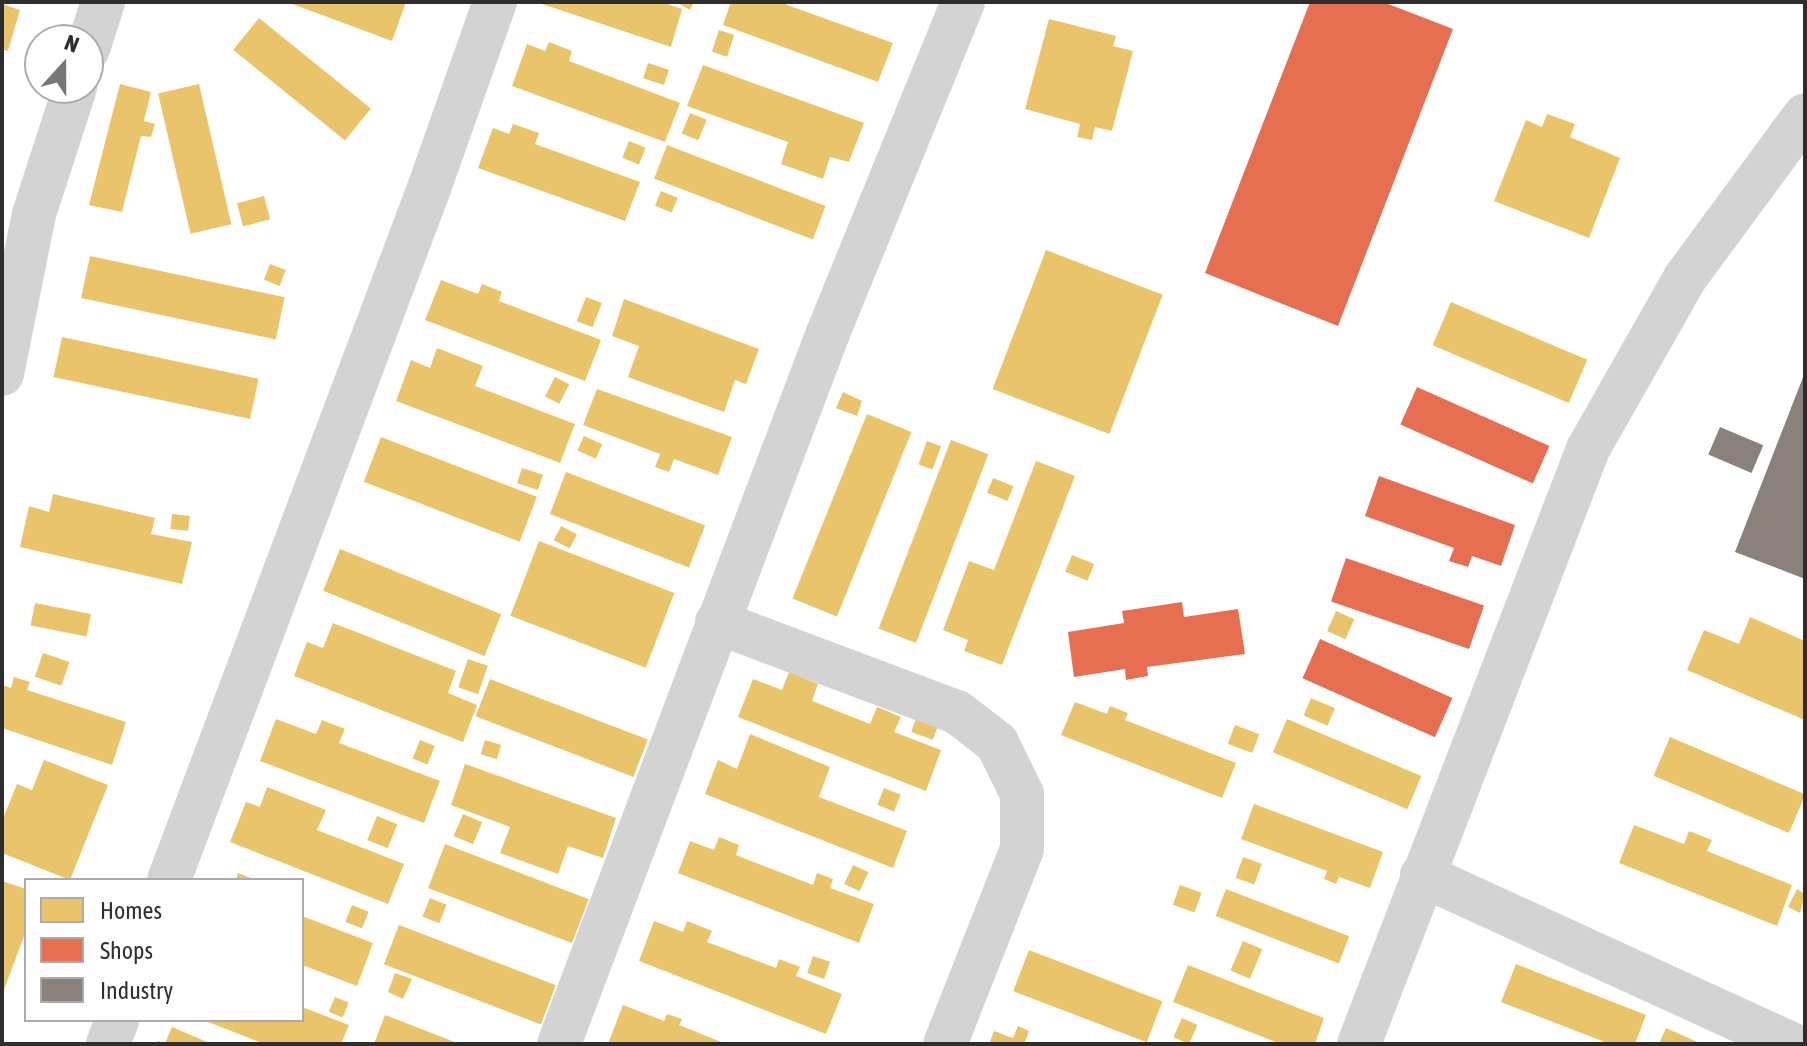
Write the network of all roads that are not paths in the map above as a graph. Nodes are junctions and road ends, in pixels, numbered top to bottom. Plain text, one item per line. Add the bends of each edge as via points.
1 (103, 2) edge
2 (495, 2) edge
3 (963, 2) edge
4 (96, 24) edge
5 (70, 104) edge
6 (1805, 115) edge
7 (2, 374) edge
8 (717, 622) junction
9 (1422, 875) junction
10 (170, 878) edge
11 (116, 1022) edge
12 (108, 1044) edge
13 (559, 1044) edge
14 (945, 1044) edge
15 (1359, 1044) edge
16 (1791, 1044) edge

1 - 4 street
2 - 10 street
3 - 8 street
5 - 7 street via 34,214
6 - 9 street via 1685,278 1588,449
8 - 13 street
8 - 14 street via 957,712 997,743 1022,794 1022,849
9 - 15 street
9 - 16 street
11 - 12 street

